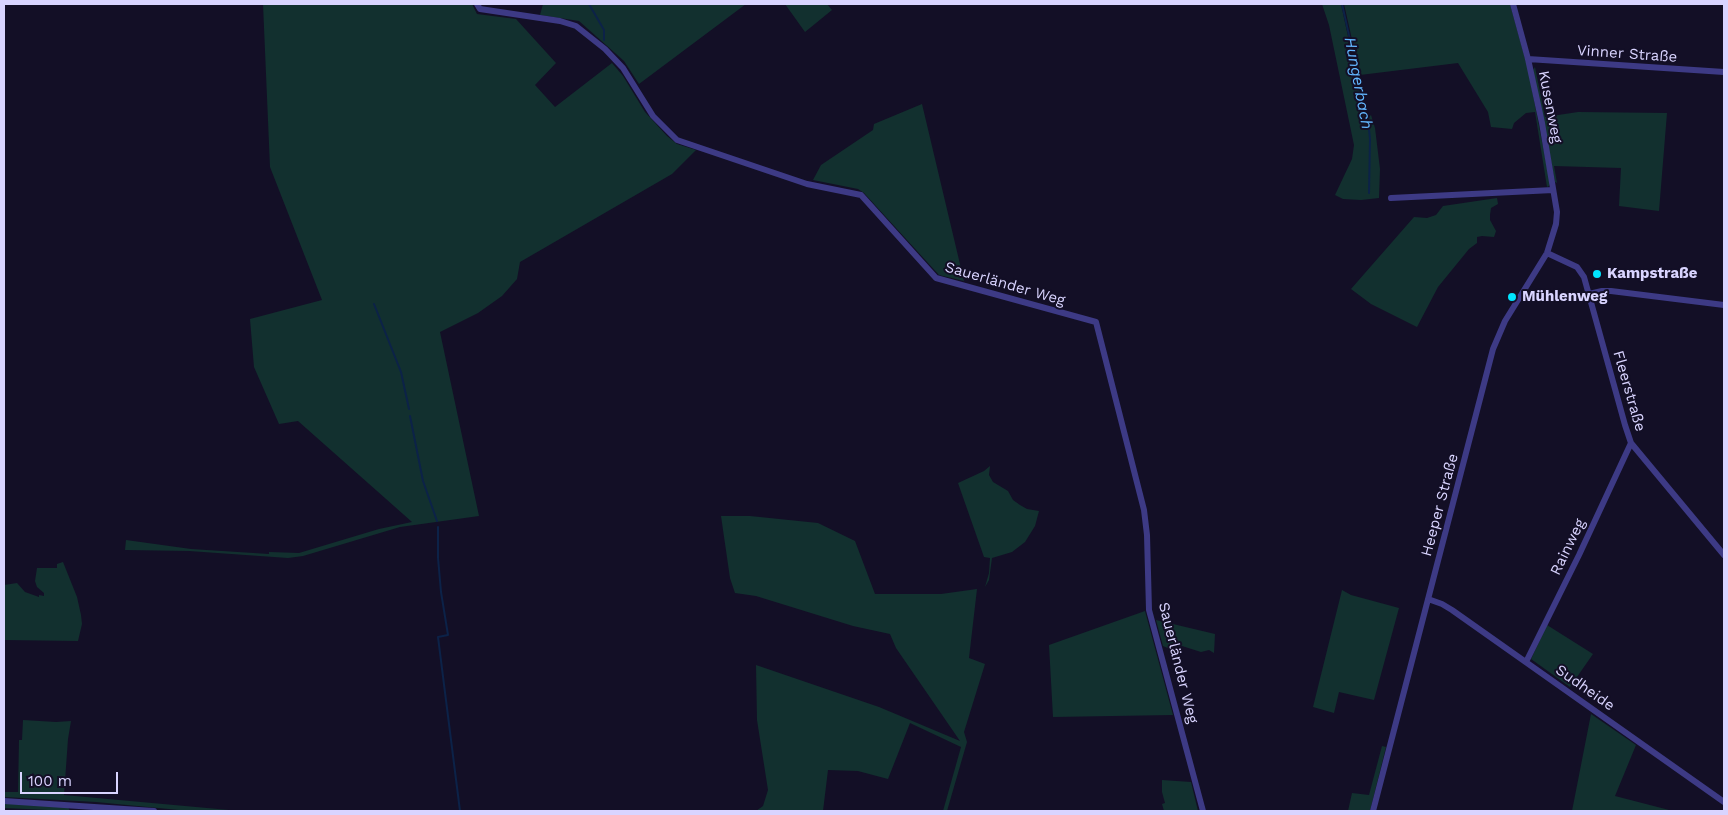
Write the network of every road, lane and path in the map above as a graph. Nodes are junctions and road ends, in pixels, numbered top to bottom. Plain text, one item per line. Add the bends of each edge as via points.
1 (477, 4) edge
2 (1513, 4) edge
3 (1528, 59) junction
4 (1724, 72) edge
5 (1553, 190) junction
6 (1391, 198) dead end
7 (1557, 216) joint
8 (1547, 253) junction
9 (1589, 294) junction
10 (1724, 305) edge
11 (1631, 442) junction
12 (1724, 556) edge
13 (1428, 599) junction
14 (1526, 662) junction
15 (4, 801) edge
16 (1724, 802) edge
17 (154, 811) edge
18 (1203, 811) edge
19 (1373, 811) edge

1 - 18 street, Sauerländer Weg via 480,9 576,26 623,68 653,116 677,140 807,184 861,195 936,278 1096,322 1144,510 1149,610
2 - 3 street, Kusenweg
3 - 4 street, Vinner Straße
3 - 5 street, Kusenweg
5 - 6 street
5 - 7 street, Kusenweg
7 - 8 street, Heeper Straße
8 - 9 street, Fleerstraße via 1580,270
8 - 13 street, Heeper Straße via 1505,321 1493,349
9 - 10 street via 1611,291
9 - 11 street, Fleerstraße
11 - 12 street, Fleerstraße
11 - 14 street, Rainweg
13 - 14 street, Sudheide via 1448,607
13 - 19 street, Heeper Straße
14 - 16 street, Sudheide
15 - 17 street

